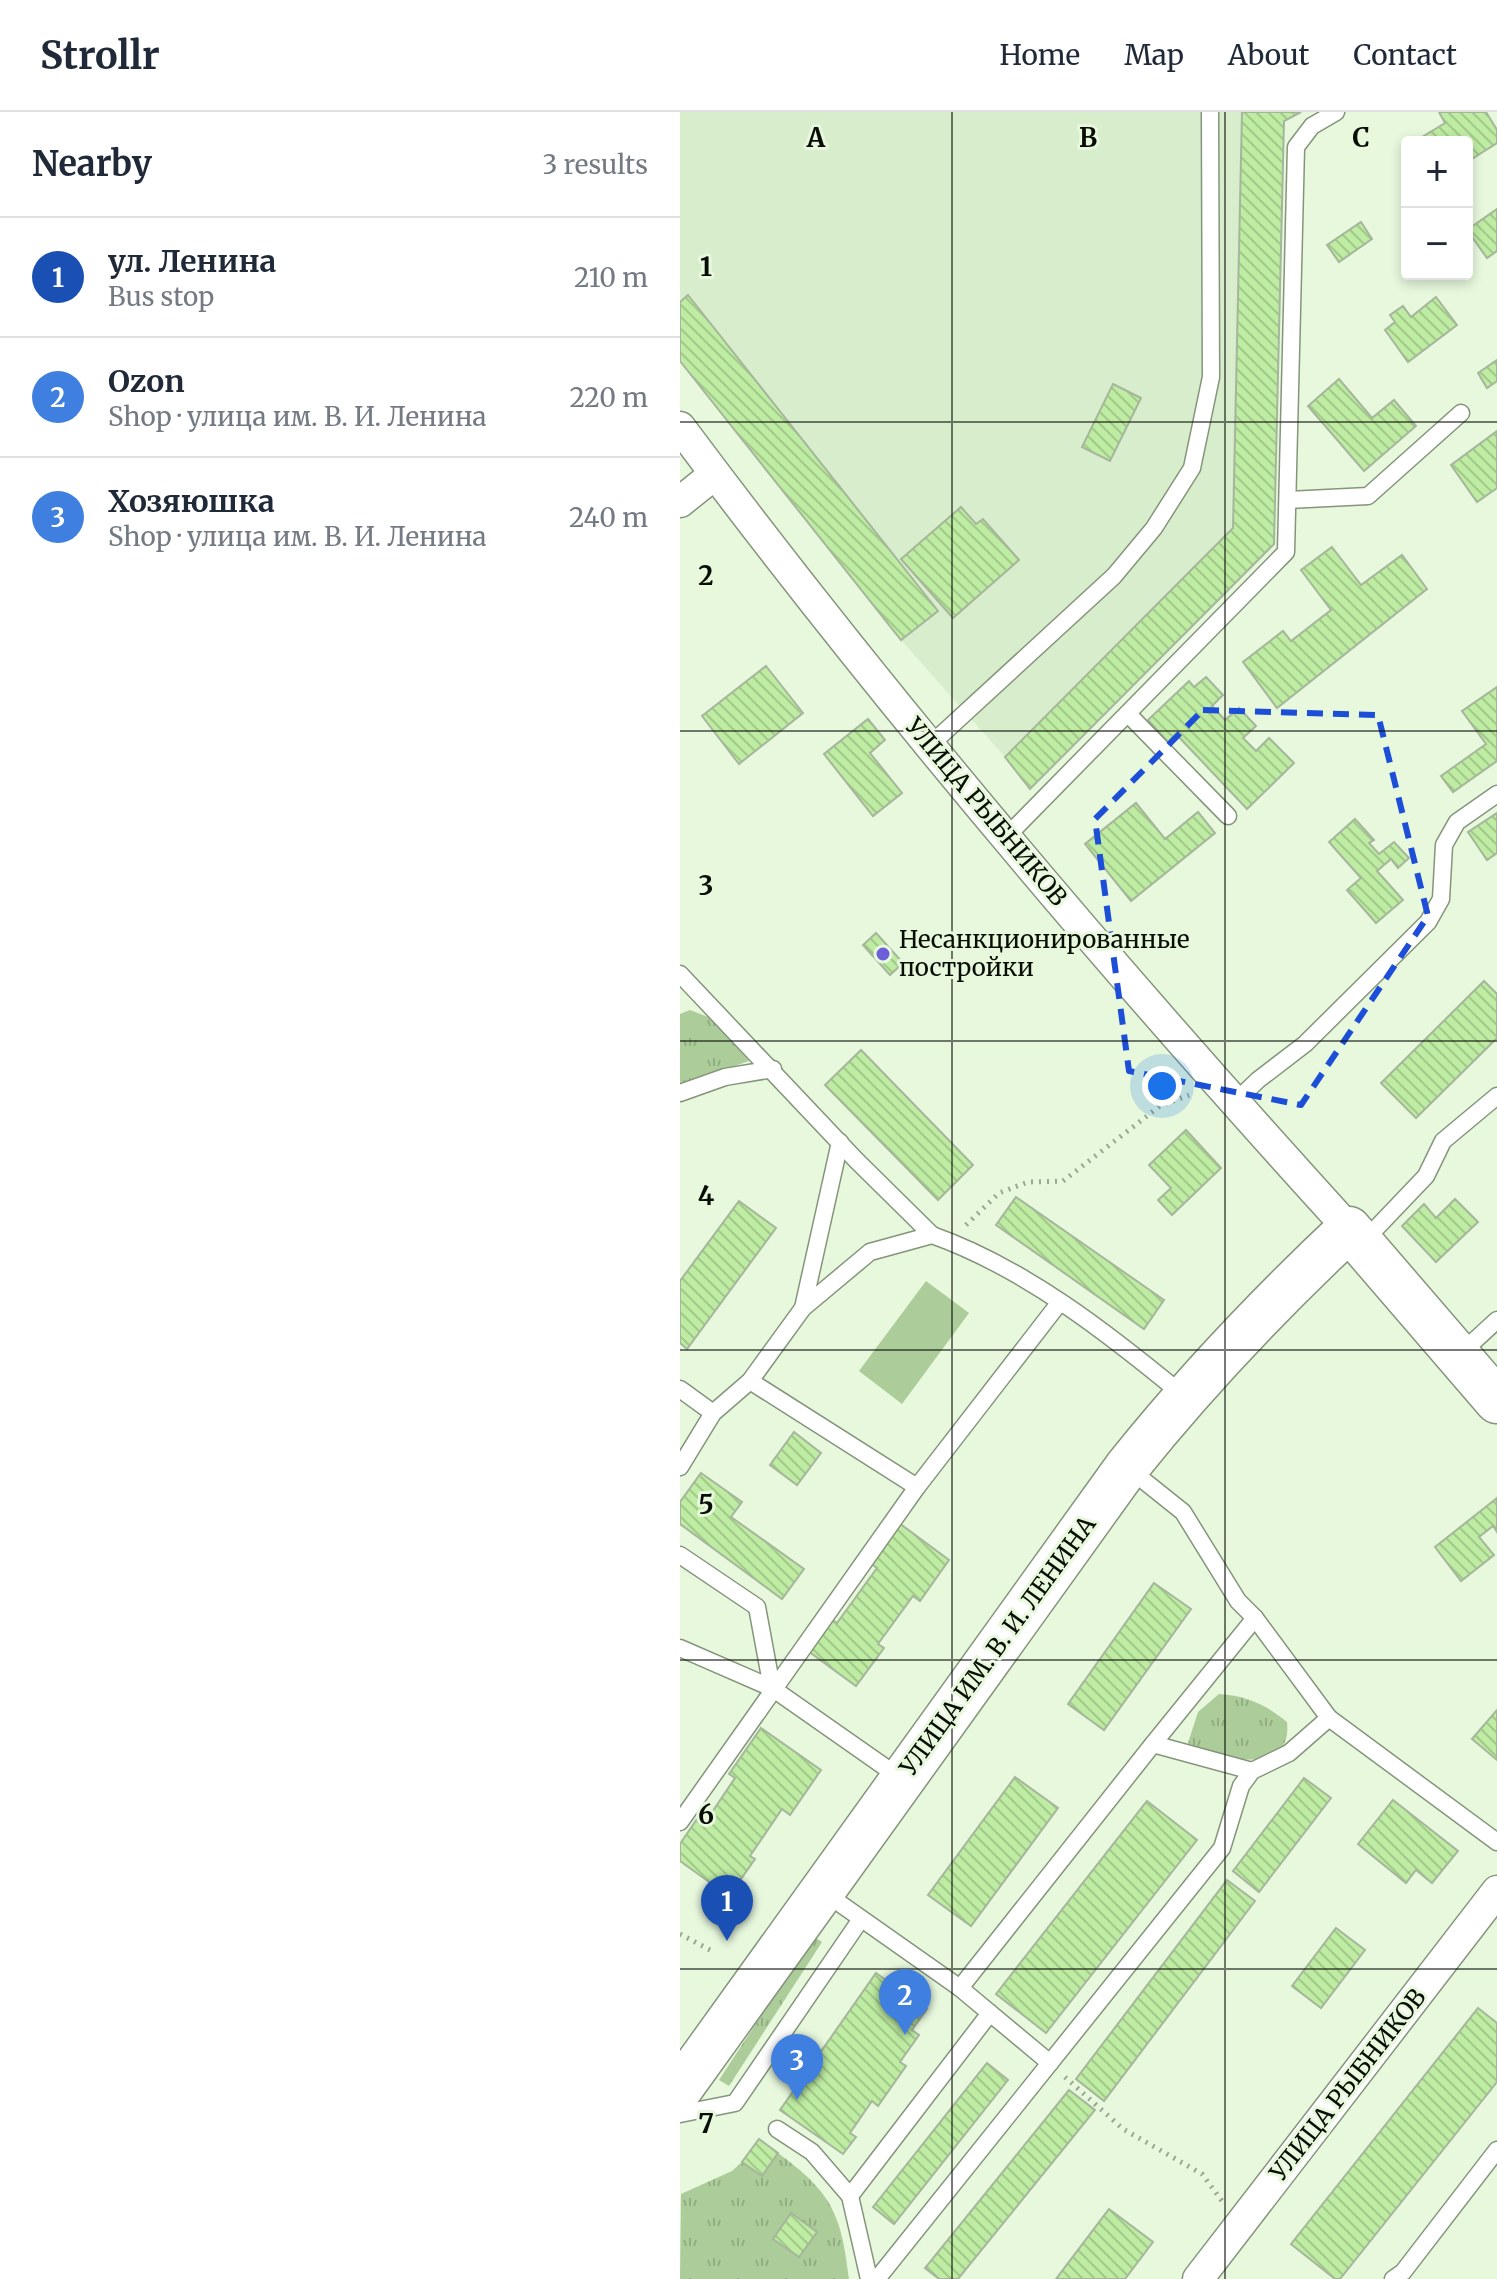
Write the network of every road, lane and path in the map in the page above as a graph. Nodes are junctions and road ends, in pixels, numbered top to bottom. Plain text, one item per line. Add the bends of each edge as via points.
1 (1210, 112) edge
2 (1336, 112) edge
3 (1461, 413) dead end
4 (680, 427) edge
5 (715, 474) junction
6 (1288, 500) junction
7 (680, 502) edge
8 (1128, 714) junction
9 (928, 747) junction
10 (1497, 794) edge
11 (1228, 816) dead end
12 (1007, 836) junction
13 (681, 977) edge
14 (773, 1069) junction
15 (1212, 1077) junction
16 (680, 1093) edge
17 (1497, 1096) edge
18 (1234, 1103) junction
19 (840, 1142) junction
20 (932, 1235) junction
21 (1356, 1236) junction
22 (949, 1241) junction
23 (1060, 1302) junction
24 (803, 1308) junction
25 (1497, 1320) edge
26 (1458, 1356) junction
27 (750, 1381) junction
28 (680, 1389) edge
29 (1184, 1396) junction
30 (1497, 1401) edge
31 (713, 1413) junction
32 (680, 1467) edge
33 (1127, 1467) junction
34 (917, 1487) junction
35 (680, 1555) edge
36 (1255, 1618) junction
37 (680, 1648) edge
38 (772, 1688) junction
39 (1329, 1718) junction
40 (1153, 1744) junction
41 (1252, 1771) junction
42 (903, 1779) junction
43 (680, 1822) edge
44 (1497, 1842) edge
45 (822, 1891) junction
46 (1493, 1906) edge
47 (861, 1919) junction
48 (680, 1934) edge
49 (712, 1951) dead end
50 (960, 1988) junction
51 (990, 2013) junction
52 (1050, 2063) junction
53 (680, 2089) edge
54 (680, 2114) edge
55 (777, 2129) dead end
56 (1497, 2150) edge
57 (850, 2196) junction
58 (1226, 2207) dead end
59 (869, 2279) edge
60 (877, 2279) edge
61 (1198, 2279) edge
62 (1393, 2279) edge

1 - 9 lane via 1211,377 1192,468 1154,528 1114,576
2 - 6 lane via 1312,126 1296,147
3 - 6 lane via 1368,496
4 - 5 street, УЛИЦА РЫБНИКОВ
5 - 7 street
5 - 9 street, УЛИЦА РЫБНИКОВ
6 - 8 lane via 1286,552
8 - 11 lane
8 - 12 lane
9 - 12 street, УЛИЦА РЫБНИКОВ
10 - 18 lane via 1457,822 1444,845 1441,899 1428,922 1305,1044
12 - 15 street, УЛИЦА РЫБНИКОВ
13 - 14 lane
14 - 16 lane via 725,1077
14 - 19 lane
15 - 18 street, УЛИЦА РЫБНИКОВ
15 - 22 path via 1182,1100 1160,1106 1063,1181 1028,1182 999,1193
17 - 21 lane via 1443,1141 1426,1176
18 - 21 street, УЛИЦА РЫБНИКОВ
19 - 20 lane
19 - 24 lane
20 - 22 lane
20 - 24 lane via 870,1252
21 - 26 main road, УЛИЦА РЫБНИКОВ
21 - 29 main road, УЛИЦА ИМ. В. И. ЛЕНИНА via 1280,1293
22 - 23 lane
23 - 29 lane
23 - 34 lane
24 - 27 lane
25 - 26 lane
26 - 30 main road, УЛИЦА РЫБНИКОВ
27 - 31 lane
27 - 34 lane
28 - 31 lane
29 - 33 main road, УЛИЦА ИМ. В. И. ЛЕНИНА
31 - 32 lane
33 - 36 lane via 1183,1512 1238,1601
33 - 42 main road, УЛИЦА ИМ. В. И. ЛЕНИНА
34 - 38 lane
35 - 38 lane via 757,1607
36 - 39 lane
36 - 40 lane
37 - 38 lane
38 - 42 lane
38 - 43 lane
39 - 41 lane via 1289,1753
39 - 44 lane
40 - 41 lane
40 - 50 lane
41 - 52 lane via 1241,1786 1222,1848
42 - 45 main road, УЛИЦА ИМ. В. И. ЛЕНИНА
45 - 47 lane
45 - 53 main road, УЛИЦА ИМ. В. И. ЛЕНИНА
46 - 61 street, УЛИЦА РЫБНИКОВ
47 - 50 lane
47 - 54 lane via 735,2103
48 - 49 path
50 - 51 lane
51 - 52 lane
51 - 57 lane
52 - 58 path via 1123,2129 1202,2174
52 - 60 lane
55 - 57 lane via 812,2152
56 - 62 lane
57 - 59 lane

